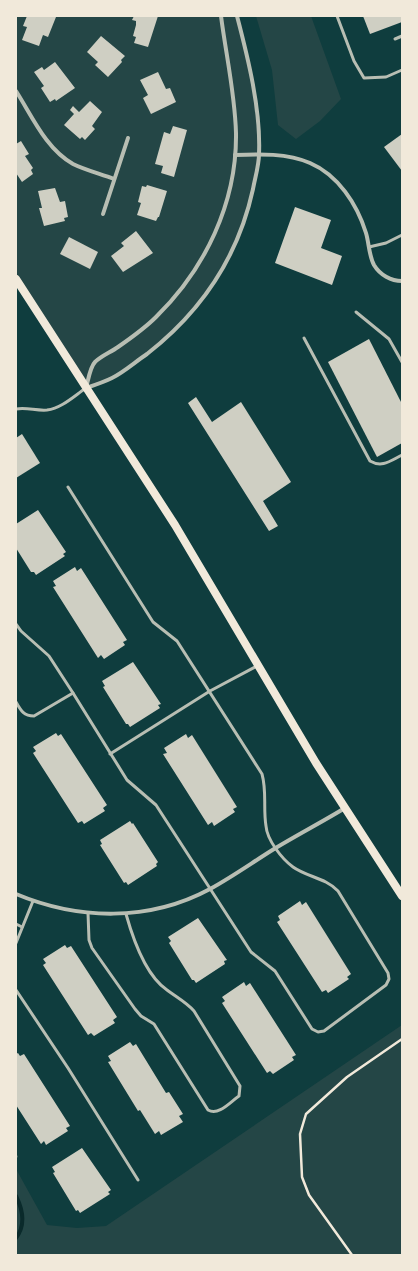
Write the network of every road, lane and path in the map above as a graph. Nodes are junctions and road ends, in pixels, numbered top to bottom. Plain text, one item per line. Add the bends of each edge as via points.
1 (221, 16) edge
2 (237, 16) edge
3 (337, 16) edge
4 (402, 36) edge
5 (394, 39) dead end
6 (402, 70) edge
7 (16, 91) edge
8 (128, 138) dead end
9 (259, 154) junction
10 (235, 155) junction
11 (114, 179) junction
12 (103, 214) dead end
13 (402, 235) edge
14 (370, 247) junction
15 (16, 279) edge
16 (402, 281) edge
17 (356, 312) dead end
18 (304, 338) dead end
19 (402, 362) edge
20 (86, 388) junction
21 (16, 409) edge
22 (402, 455) edge
23 (68, 487) dead end
24 (16, 624) edge
25 (257, 666) junction
26 (210, 691) junction
27 (73, 693) junction
28 (16, 702) edge
29 (110, 754) junction
30 (345, 808) junction
31 (276, 848) junction
32 (209, 890) junction
33 (16, 894) edge
34 (402, 896) edge
35 (33, 901) junction
36 (88, 913) junction
37 (126, 914) junction
38 (16, 924) edge
39 (22, 927) junction
40 (16, 943) edge
41 (16, 990) edge
42 (16, 998) edge
43 (23, 1001) junction
44 (402, 1038) edge
45 (138, 1180) dead end
46 (352, 1255) edge

1 - 10 street via 234,110
2 - 9 street via 253,83
3 - 6 lane via 354,61 364,78 386,77
4 - 5 lane
7 - 11 street via 51,146 62,156 74,164
8 - 11 street
9 - 10 street
9 - 14 street via 296,158 325,171 338,182 349,197 359,214
9 - 20 street via 242,227 223,270 197,307 166,339 129,367
10 - 20 street via 226,203 219,224 199,264 171,302 120,346 94,363
11 - 12 street
13 - 14 lane
14 - 16 street via 374,264 381,274 391,280
15 - 20 main road
17 - 19 lane via 389,339
18 - 22 lane via 370,461 378,465 384,464
20 - 21 lane via 60,406 48,410 26,407
20 - 25 main road via 175,525
23 - 26 lane via 153,622 177,641
24 - 27 lane via 49,656
25 - 26 lane
25 - 30 main road
26 - 29 lane
26 - 31 lane via 262,774 266,786 266,827
27 - 28 lane via 34,716 22,713
27 - 29 lane
29 - 32 lane via 127,780 156,805
30 - 31 street
30 - 34 main road
31 - 32 street
31 - 32 lane via 283,859 293,867 333,885 388,973 386,985 324,1031 312,1029 275,971 250,952
32 - 37 street via 158,909
33 - 35 street
35 - 36 street
35 - 39 lane
36 - 37 street
36 - 37 lane via 88,936 92,948 135,1009 154,1024 208,1110 217,1112 239,1096 240,1086 194,1011 187,1003 159,984 134,941
38 - 39 lane
39 - 40 lane
41 - 43 lane
42 - 43 lane
43 - 45 lane
44 - 46 path via 347,1077 306,1114 300,1134 302,1177 309,1195

